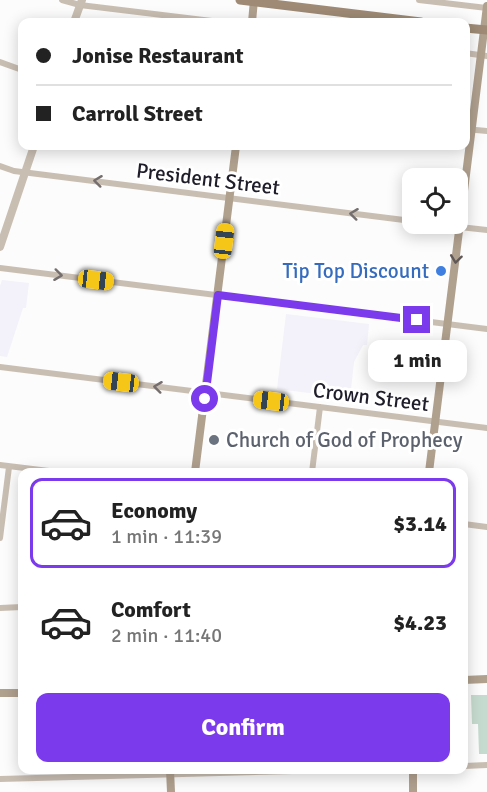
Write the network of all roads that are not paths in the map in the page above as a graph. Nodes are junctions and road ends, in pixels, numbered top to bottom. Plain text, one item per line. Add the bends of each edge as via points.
1 (62, 0) edge
2 (240, 0) edge
3 (419, 0) edge
4 (254, 1) edge
5 (81, 3) edge
6 (487, 8) edge
7 (75, 18) edge
8 (191, 18) edge
9 (252, 18) edge
10 (389, 18) edge
11 (470, 28) edge
12 (485, 30) edge
13 (484, 55) edge
14 (0, 62) edge
15 (18, 69) edge
16 (470, 120) edge
17 (470, 129) edge
18 (487, 131) edge
19 (33, 150) edge
20 (236, 150) edge
21 (466, 150) edge
22 (0, 166) edge
23 (465, 168) edge
24 (25, 172) junction
25 (230, 198) junction
26 (402, 220) edge
27 (468, 228) edge
28 (487, 230) edge
29 (459, 234) edge
30 (0, 247) edge
31 (0, 268) edge
32 (218, 295) junction
33 (448, 324) junction
34 (487, 329) edge
35 (0, 367) edge
36 (205, 393) junction
37 (320, 407) junction
38 (435, 421) junction
39 (487, 428) edge
40 (0, 465) edge
41 (9, 466) junction
42 (25, 468) edge
43 (196, 468) edge
44 (312, 468) edge
45 (429, 468) edge
46 (468, 525) edge
47 (487, 527) edge
48 (0, 538) edge
49 (18, 607) edge
50 (0, 608) edge
51 (487, 679) edge
52 (468, 680) edge
53 (0, 693) edge
54 (18, 693) edge
55 (487, 765) edge
56 (468, 766) edge
57 (121, 774) edge
58 (170, 774) edge
59 (413, 774) edge
60 (0, 779) edge
61 (171, 792) edge
62 (413, 792) edge

1 - 5 street
2 - 4 main road
3 - 6 street
4 - 9 main road
4 - 10 main road
5 - 7 street
5 - 8 street
6 - 12 main road
11 - 12 main road
12 - 13 main road
13 - 16 main road
14 - 15 street
17 - 18 street
19 - 24 street
20 - 25 main road
21 - 23 main road
22 - 24 street, President Street
25 -> 24 street, President Street
24 - 30 street
26 -> 25 street, President Street
25 - 32 main road
27 - 28 street
29 -> 33 main road
31 -> 32 street
32 - 33 street
32 - 36 main road
33 - 34 street
33 - 38 main road
36 -> 35 street, Crown Street
36 - 37 street, Crown Street
36 - 43 main road
37 - 38 street, Crown Street
37 - 44 street
38 - 39 street, Crown Street
38 - 45 main road
40 - 41 street
41 - 42 street
41 - 48 street
46 - 47 street
49 - 50 street
51 - 52 main road
53 - 54 main road
55 - 56 street
57 - 60 street
58 - 61 main road
59 - 62 main road

